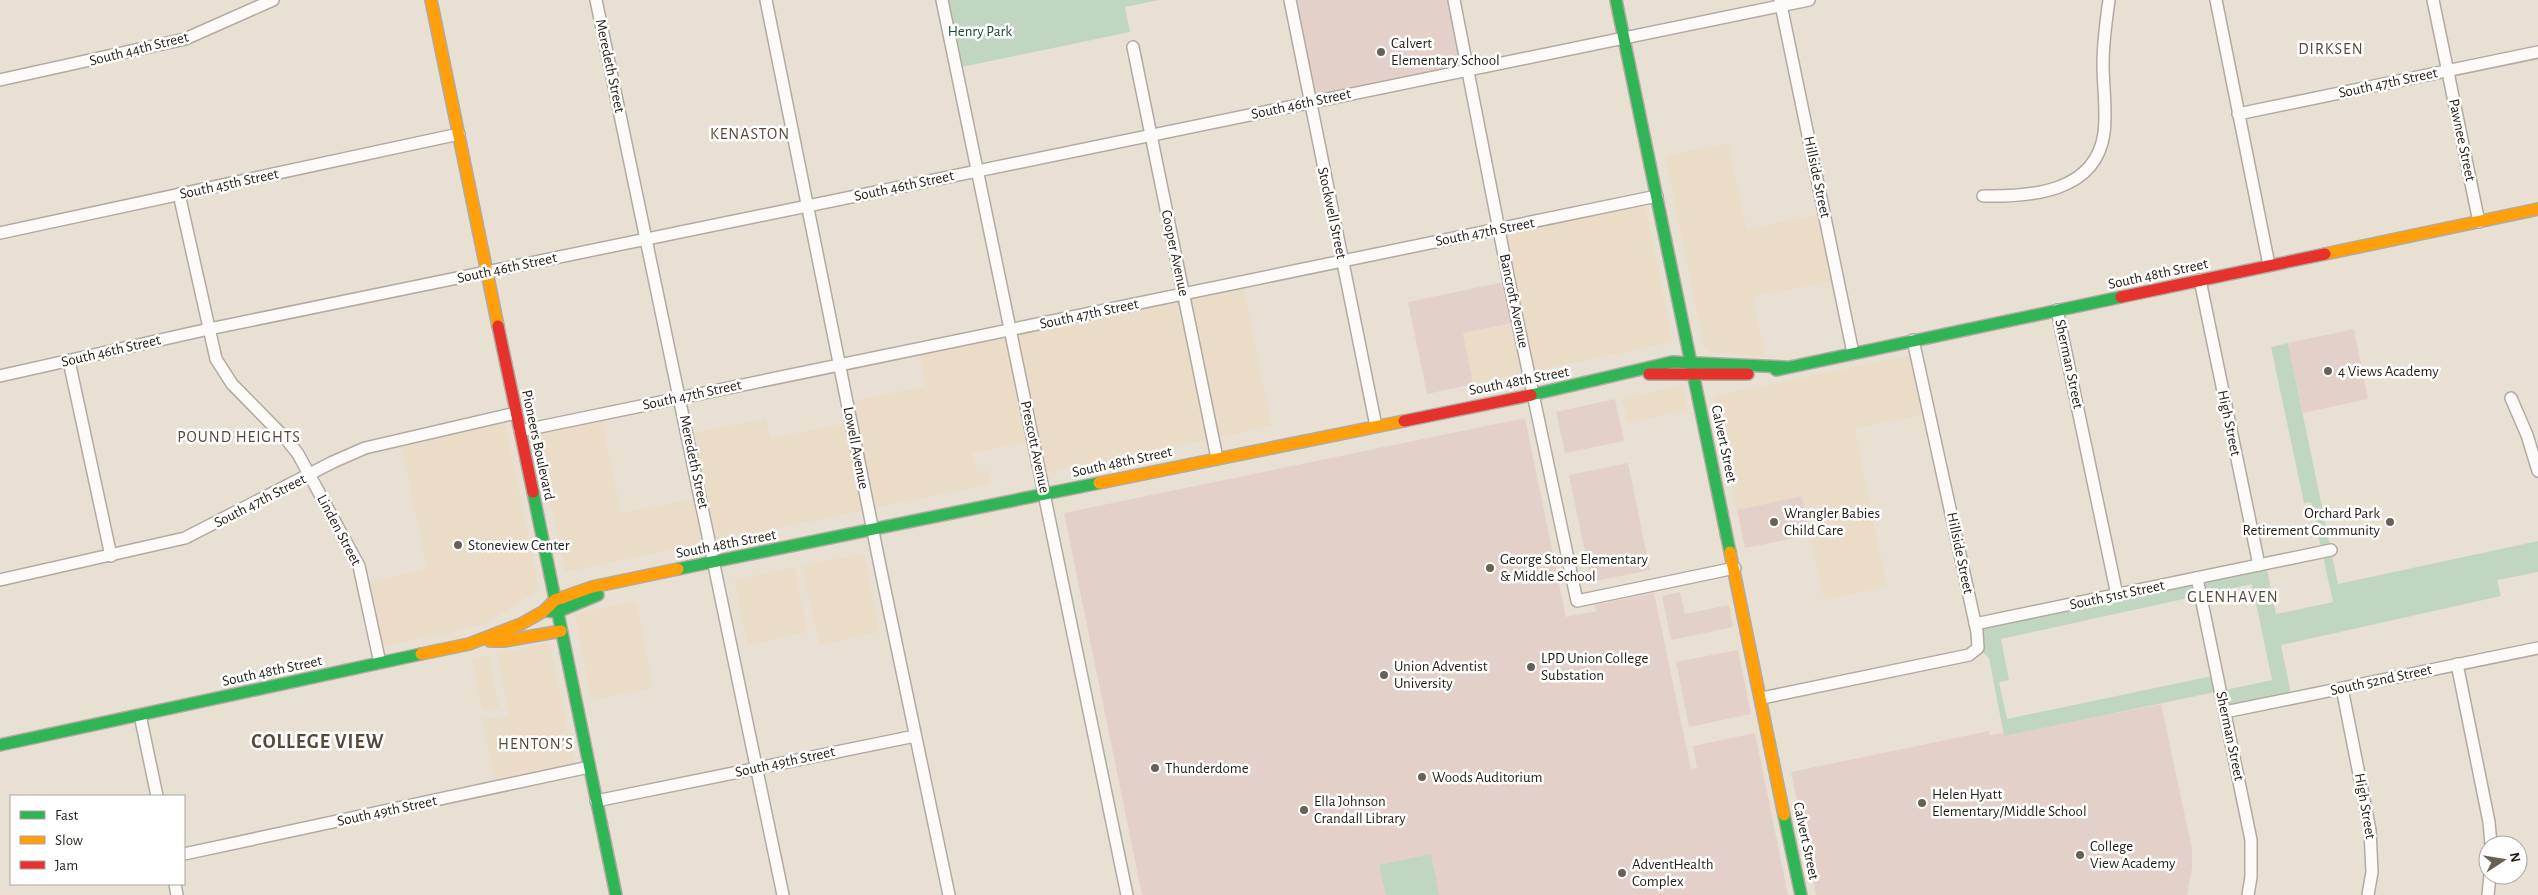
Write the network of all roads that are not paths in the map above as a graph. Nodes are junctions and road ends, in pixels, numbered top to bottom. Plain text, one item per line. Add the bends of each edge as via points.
1 (272, 0) edge
2 (431, 0) edge
3 (596, 0) edge
4 (766, 0) edge
5 (942, 0) edge
6 (1290, 0) edge
7 (1454, 0) edge
8 (1616, 0) edge
9 (1809, 0) edge
10 (2109, 0) edge
11 (2216, 0) edge
12 (2433, 0) edge
13 (1781, 3) edge
14 (1624, 38) junction
15 (1133, 47) dead end
16 (2538, 52) edge
17 (1467, 70) junction
18 (2448, 71) junction
19 (0, 80) edge
20 (1310, 102) junction
21 (2238, 114) junction
22 (459, 134) junction
23 (1151, 135) junction
24 (978, 171) junction
25 (179, 194) junction
26 (1657, 196) junction
27 (1983, 196) dead end
28 (807, 206) junction
29 (2538, 209) edge
30 (2479, 222) junction
31 (1499, 229) junction
32 (0, 233) edge
33 (647, 239) junction
34 (1342, 261) junction
35 (2269, 266) junction
36 (487, 272) junction
37 (2200, 280) junction
38 (1183, 294) junction
39 (2057, 310) junction
40 (208, 329) junction
41 (1011, 329) junction
42 (1913, 340) junction
43 (1853, 353) junction
44 (69, 361) junction
45 (1692, 362) junction
46 (840, 365) junction
47 (1785, 367) junction
48 (1630, 373) junction
49 (1695, 374) junction
50 (0, 376) edge
51 (1533, 394) junction
52 (680, 398) junction
53 (2511, 398) dead end
54 (516, 413) junction
55 (1376, 426) junction
56 (520, 431) junction
57 (1217, 458) junction
58 (2538, 471) edge
59 (310, 476) junction
60 (1045, 494) junction
61 (873, 529) junction
62 (2331, 550) dead end
63 (111, 556) junction
64 (715, 562) junction
65 (2259, 565) junction
66 (1735, 568) junction
67 (2197, 578) junction
68 (0, 580) edge
69 (2117, 595) junction
70 (556, 606) junction
71 (1975, 624) junction
72 (560, 631) junction
73 (484, 640) junction
74 (2538, 648) edge
75 (380, 664) junction
76 (2457, 664) junction
77 (2342, 688) junction
78 (1762, 698) junction
79 (2225, 712) junction
80 (140, 715) junction
81 (915, 736) junction
82 (0, 743) edge
83 (589, 767) junction
84 (757, 768) junction
85 (157, 795) edge
86 (596, 801) junction
87 (2490, 835) edge
88 (185, 854) edge
89 (616, 895) edge
90 (783, 895) edge
91 (949, 895) edge
92 (1127, 895) edge
93 (1801, 895) edge
94 (2248, 895) edge
95 (2368, 895) edge

1 - 19 street, South 44th Street via 185,39
2 - 22 main road, Pioneers Boulevard
3 - 33 street, Meredeth Street
4 - 28 street, Lowell Avenue
5 - 24 street, Prescott Avenue
6 - 20 street, Stockwell Street
7 - 17 street, Bancroft Avenue
8 - 14 main road, Calvert Street
9 - 13 street, South 46th Street
10 - 27 street via 2103,63 2104,133 2094,162 2075,181 2060,187 2022,195
11 - 21 street
12 - 18 street, Pawnee Street
13 - 14 street, South 46th Street
13 - 43 street, Hillside Street
14 - 17 street, South 46th Street
14 - 26 main road, Calvert Street
15 - 23 street, Cooper Avenue
16 - 18 street, South 47th Street
17 - 20 street, South 46th Street
17 - 31 street, Bancroft Avenue
18 - 21 street, South 47th Street
18 - 30 street, Pawnee Street
20 - 23 street, South 46th Street
20 - 34 street, Stockwell Street
21 - 35 street
22 - 25 street, South 45th Street
22 - 36 main road, Pioneers Boulevard
23 - 24 street, South 46th Street
23 - 38 street, Cooper Avenue
24 - 28 street, South 46th Street
24 - 41 street, Prescott Avenue
25 - 32 street, South 45th Street
25 - 40 street, Linden Street
26 - 31 street, South 47th Street
26 - 45 main road, Calvert Street
28 - 33 street, South 46th Street
28 - 46 street, Lowell Avenue
29 - 30 main road, South 48th Street
30 - 35 main road, South 48th Street
31 - 34 street, South 47th Street
31 - 51 street, Bancroft Avenue
33 - 36 street, South 46th Street
33 - 52 street, Meredeth Street
34 - 38 street, South 47th Street
34 - 55 street, Stockwell Street
35 - 37 main road, South 48th Street
36 - 40 street, South 46th Street
36 - 54 main road, Pioneers Boulevard
37 - 39 main road, South 48th Street
37 - 65 street, High Street
38 - 41 street, South 47th Street
38 - 57 street, Cooper Avenue
39 - 42 main road, South 48th Street
39 - 69 street, Sherman Street
40 - 44 street, South 46th Street
40 - 59 street, Linden Street via 223,372 287,440
41 - 46 street, South 47th Street
41 - 60 street, Prescott Avenue
42 - 43 main road, South 48th Street
42 - 71 street, Hillside Street
43 - 47 main road, South 48th Street
44 - 50 street, South 46th Street
44 - 63 street
45 - 47 main road, South 48th Street
45 - 48 main road, South 48th Street via 1660,364
45 - 49 main road, Calvert Street
46 - 52 street, South 47th Street
46 - 61 street, Lowell Avenue
47 - 49 main road, South 48th Street via 1746,374
48 - 49 main road, South 48th Street
48 - 51 main road, South 48th Street
49 - 66 main road, Calvert Street
51 - 55 main road, South 48th Street
51 - 66 street, Bancroft Avenue via 1577,601
52 - 56 street, South 47th Street
52 - 64 street, Meredeth Street
53 - 58 street
54 - 56 main road, Pioneers Boulevard
54 - 59 street, South 47th Street via 365,448
55 - 57 main road, South 48th Street
56 - 70 main road, Pioneers Boulevard
57 - 60 main road, South 48th Street
59 - 63 street, South 47th Street via 185,538
59 - 75 street, Linden Street via 359,566
60 - 61 main road, South 48th Street
60 - 92 street, Prescott Avenue
61 - 64 main road, South 48th Street
61 - 81 street, Lowell Avenue
62 - 65 street, South 51st Street
63 - 68 street, South 47th Street
64 - 70 main road, South 48th Street via 592,587
64 - 84 street, Meredeth Street
65 - 67 street, South 51st Street
66 - 78 main road, Calvert Street
67 - 69 street, South 51st Street
67 - 79 street, Sherman Street
69 - 71 street, South 51st Street
70 - 72 main road, Pioneers Boulevard
70 - 73 main road, South 48th Street
71 - 78 street, Hillside Street via 1978,648 1969,655
72 - 73 main road via 504,642
72 - 83 main road, Pioneers Boulevard
73 - 75 main road, South 48th Street
74 - 76 street, South 52nd Street
75 - 80 main road, South 48th Street
76 - 77 street, South 52nd Street
76 - 87 street
77 - 79 street, South 52nd Street
77 - 95 street, High Street via 2370,830 2372,872
78 - 93 main road, Calvert Street
79 - 94 street, Sherman Street via 2251,840
80 - 82 main road, South 48th Street
80 - 85 street
81 - 84 street, South 49th Street
81 - 91 street, Lowell Avenue
83 - 86 main road, Pioneers Boulevard
83 - 88 street, South 49th Street
84 - 86 street, South 49th Street
84 - 90 street, Meredeth Street
86 - 89 main road, Pioneers Boulevard

